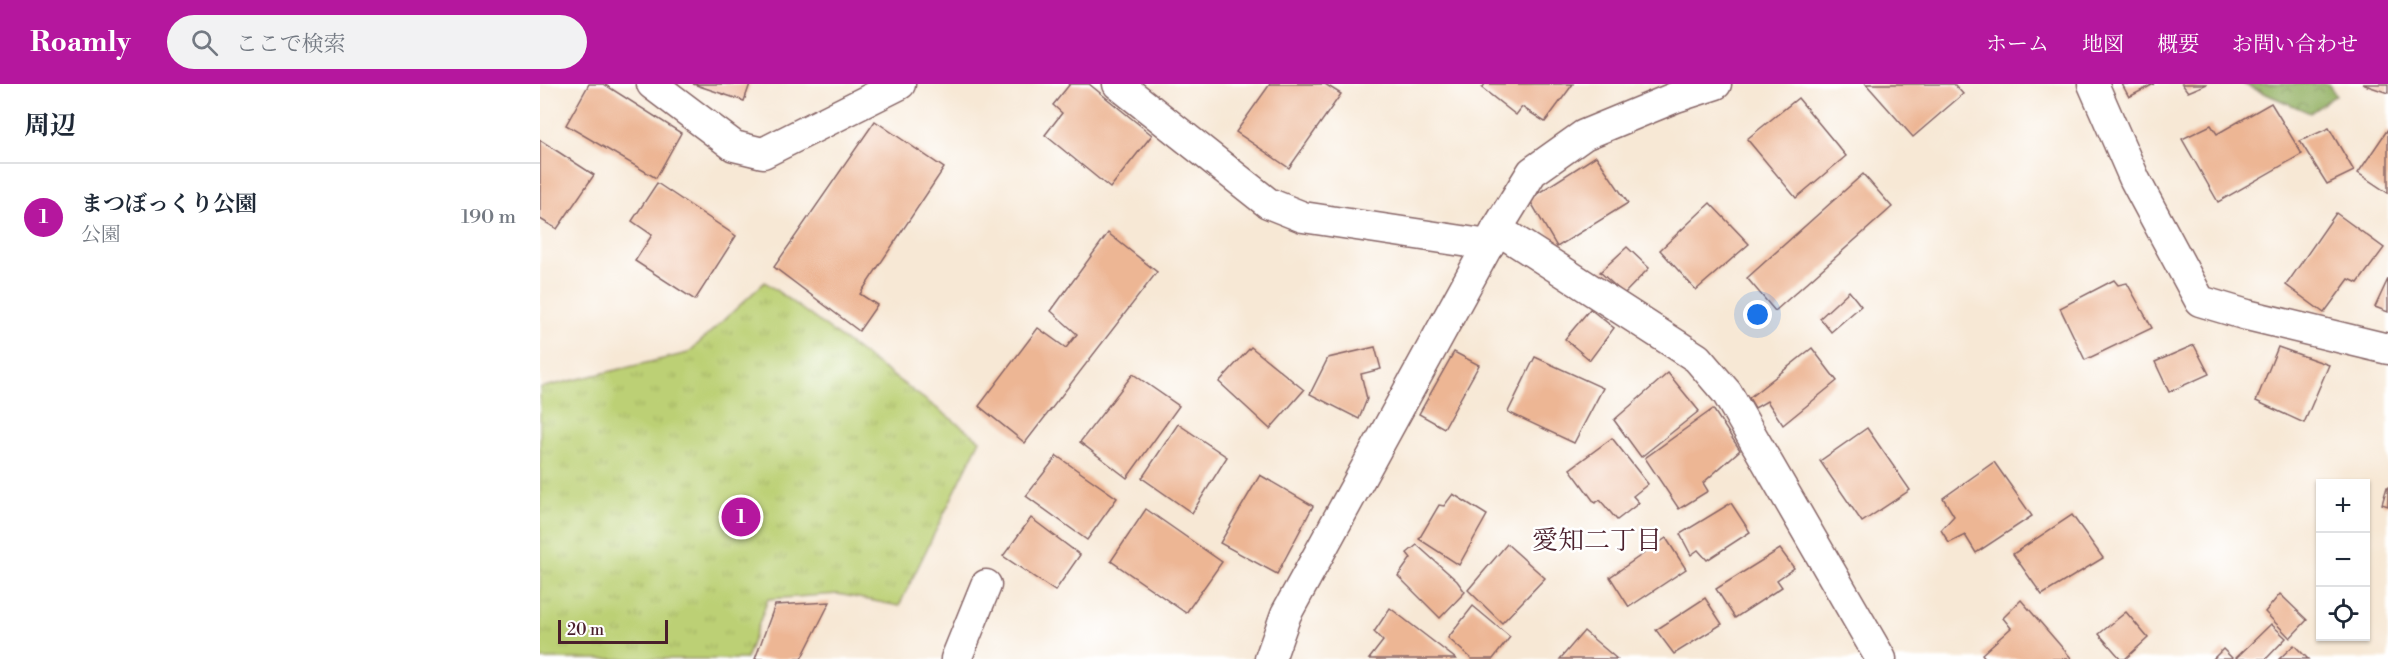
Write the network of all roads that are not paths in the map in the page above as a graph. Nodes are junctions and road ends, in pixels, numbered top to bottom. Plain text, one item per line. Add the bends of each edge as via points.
1 (652, 84) edge
2 (900, 84) edge
3 (1119, 84) edge
4 (1716, 84) edge
5 (2093, 84) edge
6 (1493, 237) junction
7 (2388, 349) edge
8 (986, 585) dead end
9 (956, 659) edge
10 (1270, 659) edge
11 (1881, 659) edge

1 - 2 street via 734,146 763,153
3 - 6 street via 1268,203 1303,217
4 - 6 street via 1584,135 1532,172
5 - 7 street via 2135,180 2200,301
6 - 10 street via 1286,614
6 - 11 street via 1697,358 1727,393
8 - 9 street

